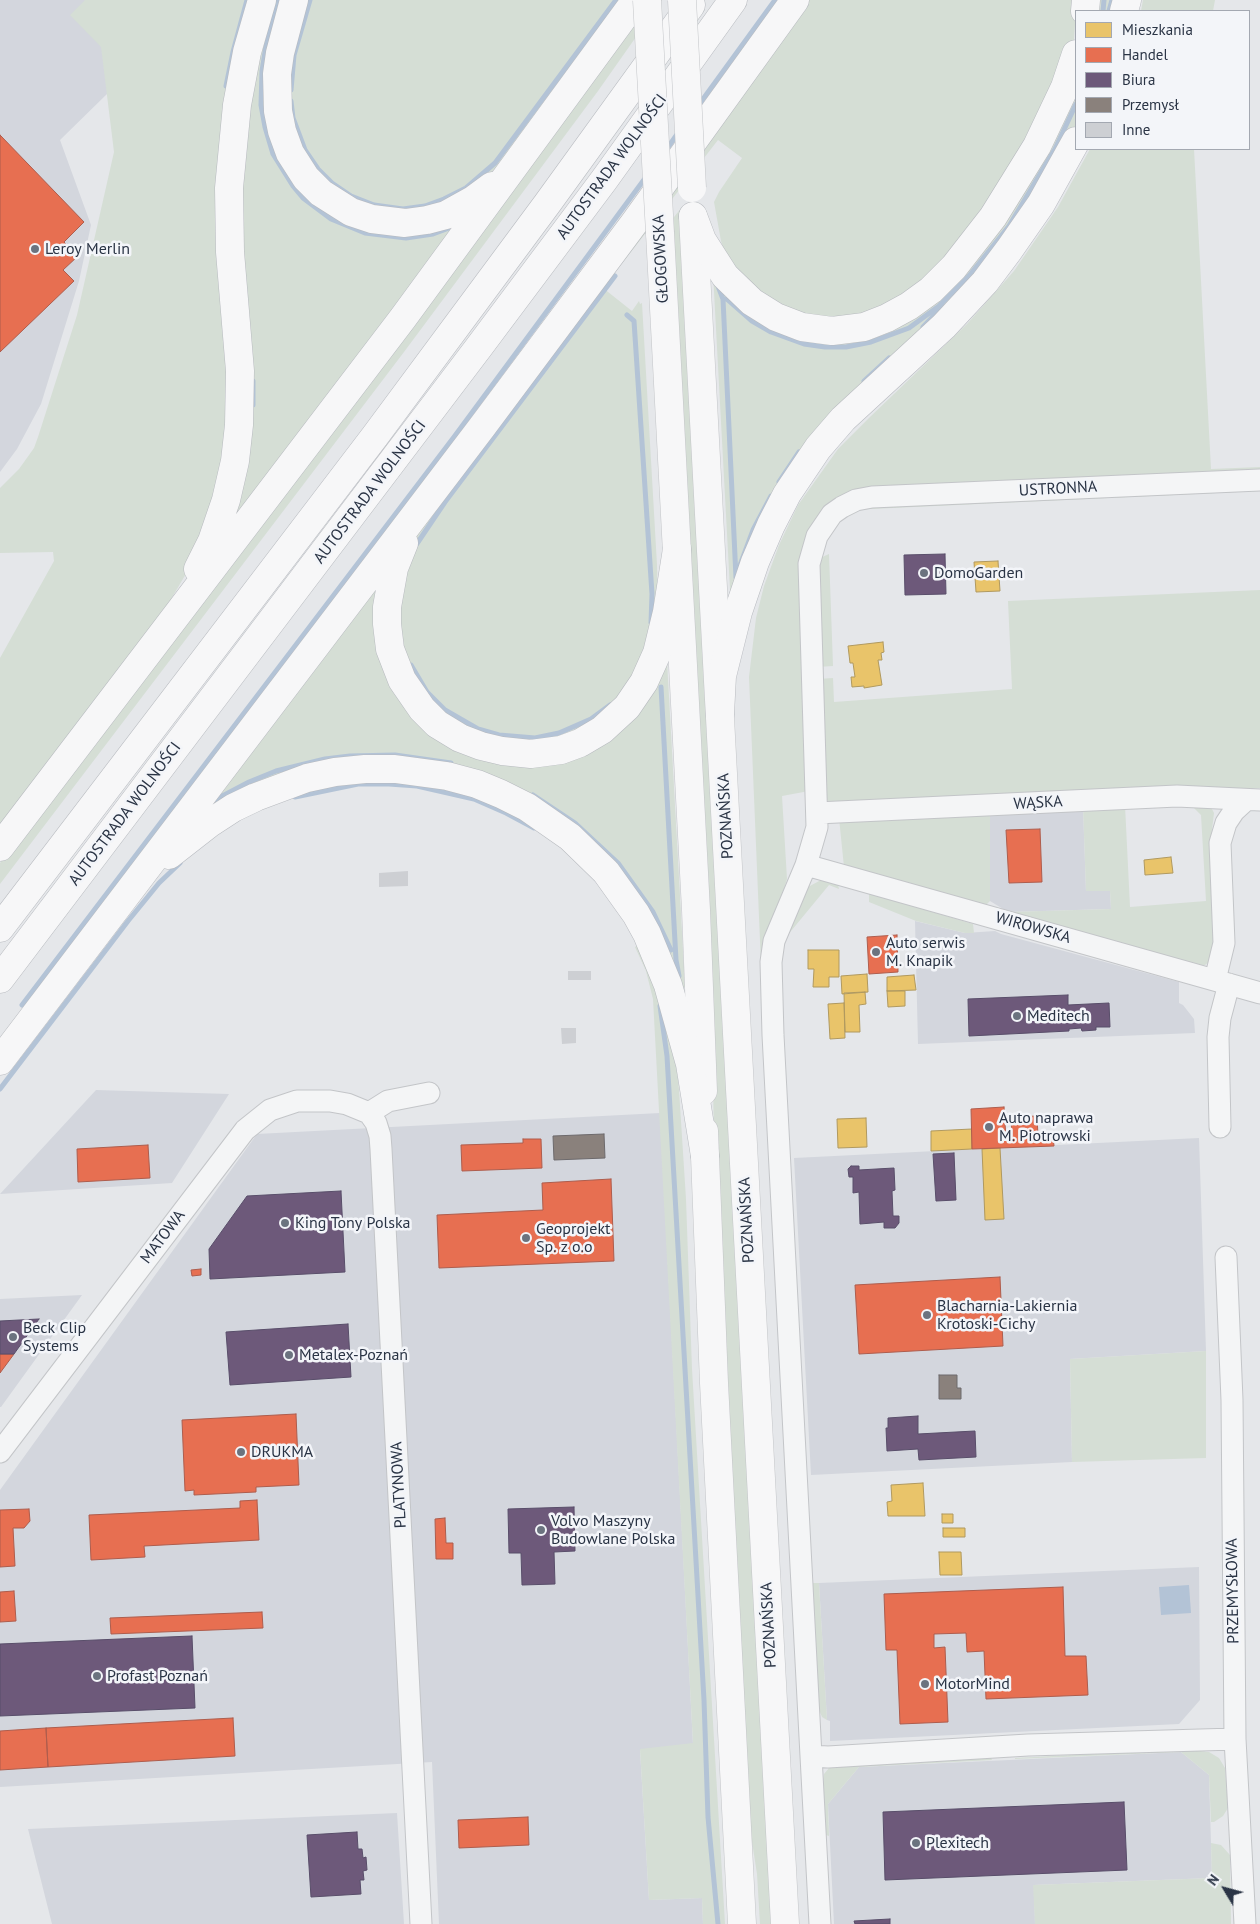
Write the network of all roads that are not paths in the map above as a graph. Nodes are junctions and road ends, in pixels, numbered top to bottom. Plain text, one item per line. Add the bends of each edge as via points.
1 (262, 0) edge
2 (294, 0) edge
3 (636, 0) edge
4 (647, 0) edge
5 (682, 0) edge
6 (695, 0) edge
7 (733, 0) edge
8 (795, 0) edge
9 (1075, 57) edge
10 (1075, 143) edge
11 (528, 149) junction
12 (693, 216) junction
13 (1260, 480) edge
14 (433, 492) junction
15 (677, 549) junction
16 (168, 625) junction
17 (720, 714) junction
18 (1253, 800) edge
19 (817, 813) junction
20 (0, 847) edge
21 (806, 865) junction
22 (123, 900) junction
23 (0, 928) edge
24 (0, 979) edge
25 (1222, 982) junction
26 (1260, 993) edge
27 (0, 1061) edge
28 (429, 1093) dead end
29 (369, 1112) junction
30 (1220, 1127) dead end
31 (705, 1156) junction
32 (1226, 1257) dead end
33 (0, 1452) edge
34 (1235, 1739) junction
35 (811, 1756) junction
36 (421, 1924) edge
37 (742, 1924) edge
38 (785, 1924) edge
39 (820, 1924) edge
40 (1245, 1924) edge

1 - 16 main road via 242,74 230,173 230,252 240,387 235,461 212,541
2 - 11 main road via 280,53 278,111 282,132 295,163 331,201 351,212 393,223 446,215 472,200 505,174
3 - 11 main road
4 - 15 main road, GŁOGOWSKA, bridge
5 - 12 main road, bridge
6 - 23 main road, AUTOSTRADA WOLNOŚCI via 375,436
7 - 24 main road, AUTOSTRADA WOLNOŚCI via 485,339
8 - 14 main road
9 - 12 main road via 1044,132 994,217 931,290 887,318 864,327 832,331 808,329 776,317 744,296 724,276 702,240
10 - 17 main road via 1041,204 985,282 938,332 843,419 792,486 771,525 745,588 722,676
11 - 16 main road via 330,416
12 - 17 main road, POZNAŃSKA
13 - 19 street, USTRONNA via 872,497 856,500 832,514 817,536 809,564
14 - 15 main road via 408,535 394,568 387,607 390,649 402,680 429,716 465,740 502,751 531,754 569,748 602,730 627,706 644,682 657,653
14 - 22 main road
15 - 31 main road
16 - 20 main road
17 - 38 main road, POZNAŃSKA
18 - 19 street, WĄSKA via 1177,796
18 - 25 street via 1234,811 1226,823 1220,843 1224,943
19 - 21 street via 814,840
21 - 25 street, WIROWSKA
21 - 35 street via 774,941 771,974
22 - 27 main road
22 - 31 main road via 157,866 210,823 256,797 307,778 335,772 395,769 447,776 501,794 527,807 570,837 606,872 636,914 668,985 690,1064
25 - 26 street, WIROWSKA
25 - 30 street via 1218,1037
28 - 29 street via 388,1101
29 - 33 street, MATOWA via 330,1101 297,1101 270,1110 245,1130
29 - 36 street, PLATYNOWA via 376,1123 381,1149
31 - 37 main road
32 - 34 street, PRZEMYSŁOWA via 1232,1400
34 - 35 street
34 - 40 street, PRZEMYSŁOWA
35 - 39 street

